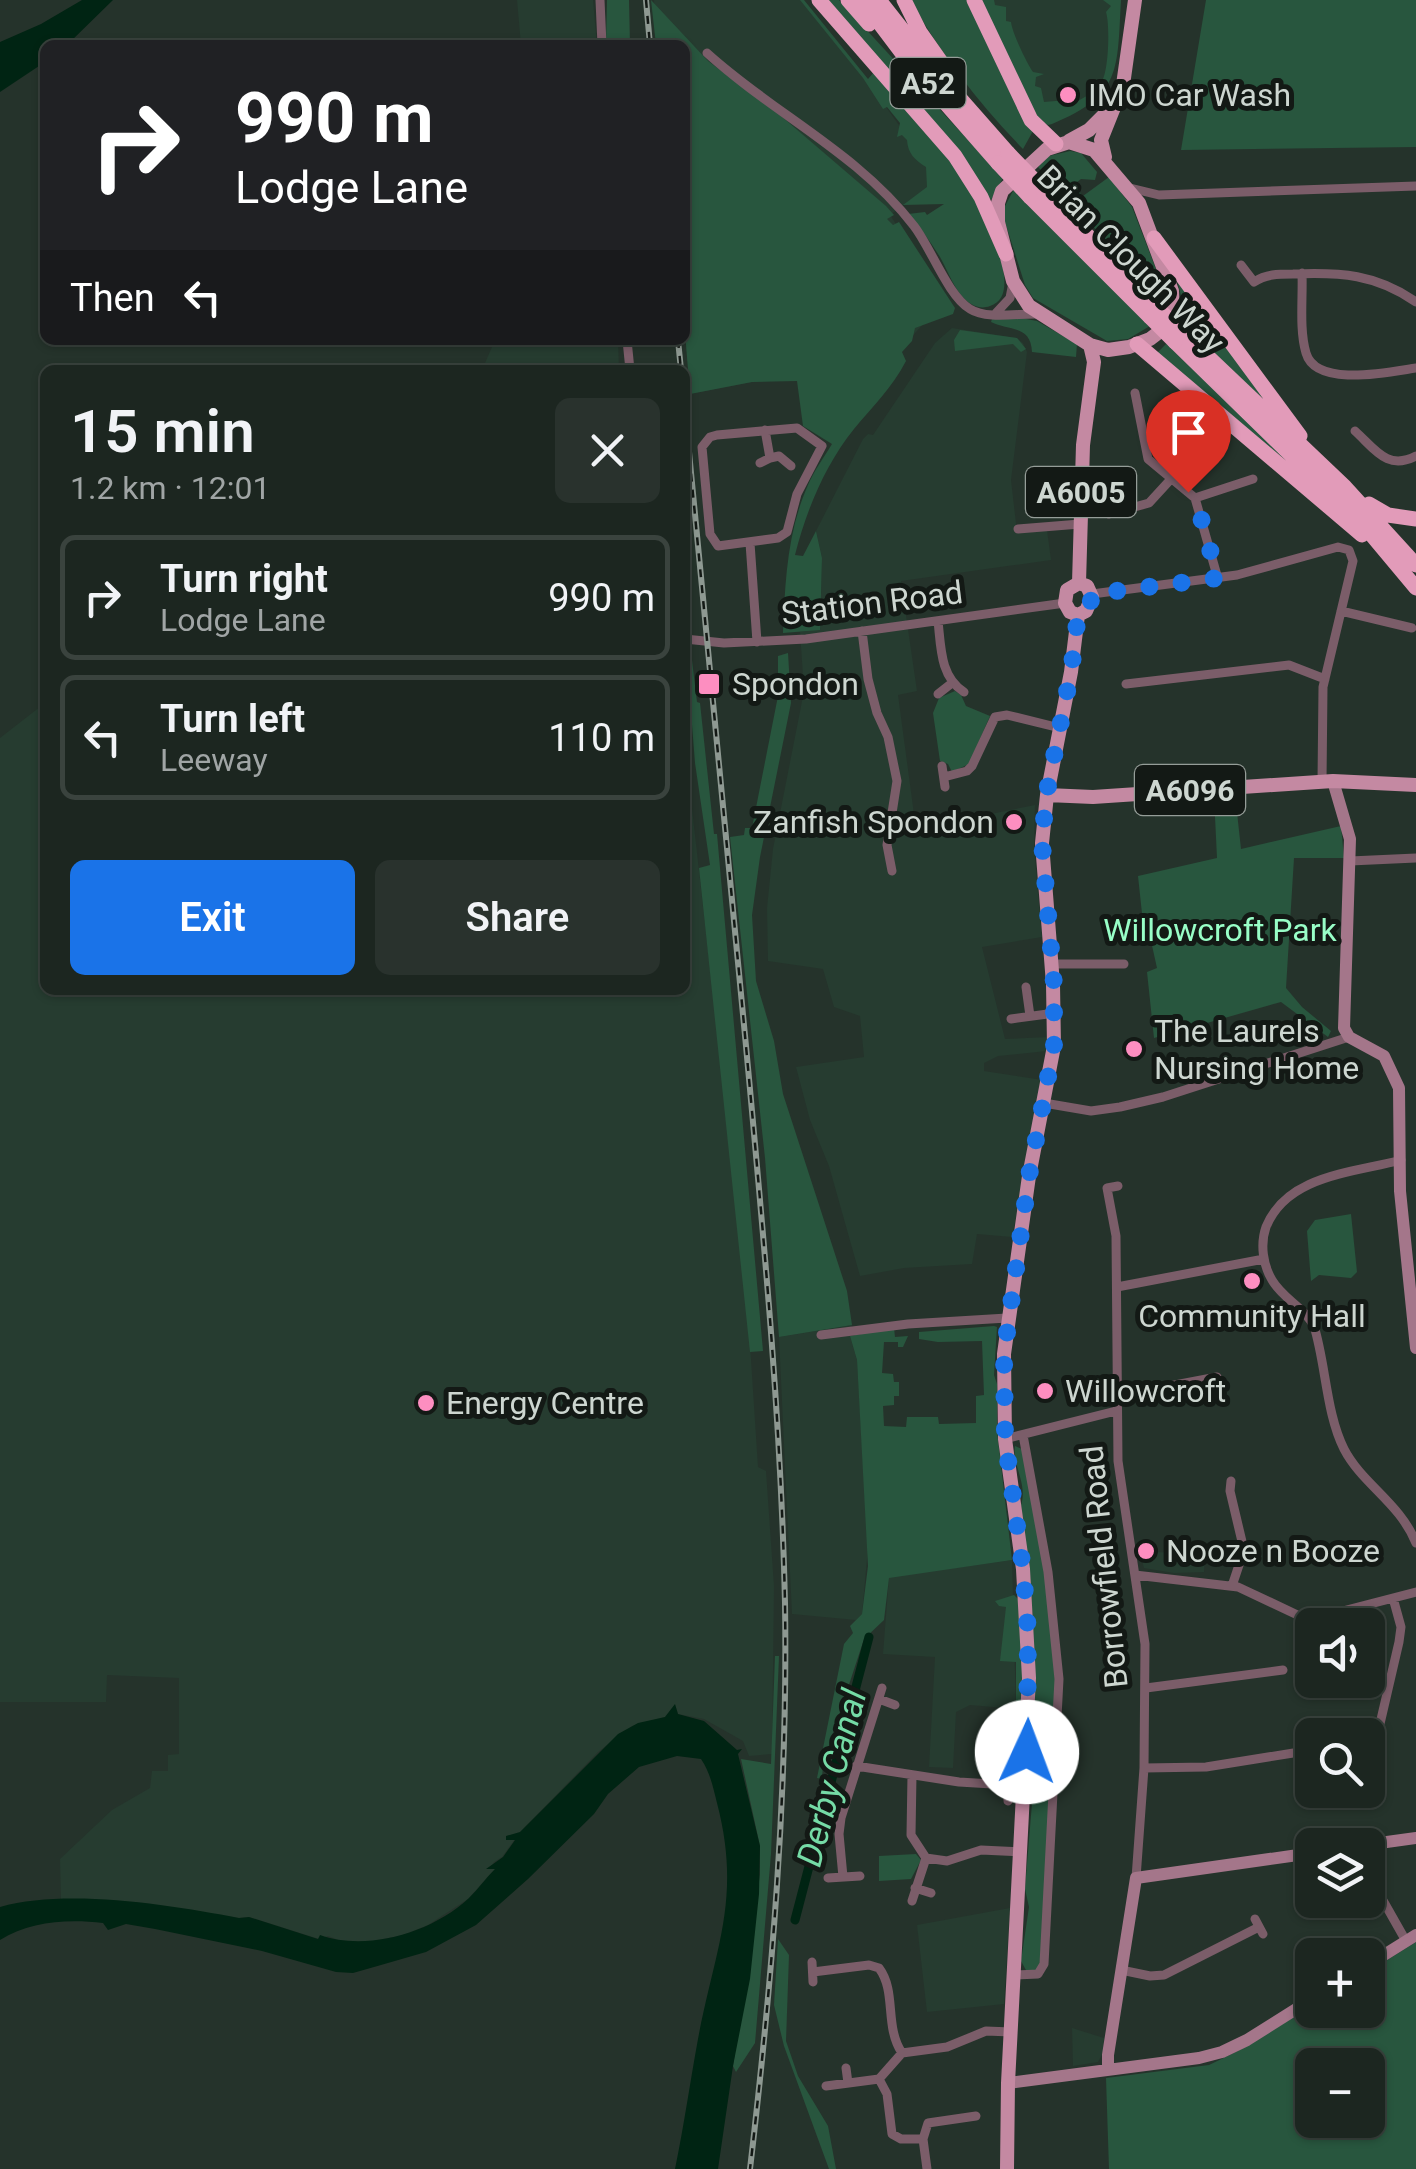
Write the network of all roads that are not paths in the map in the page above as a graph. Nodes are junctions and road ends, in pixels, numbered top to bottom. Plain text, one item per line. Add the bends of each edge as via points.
1 (600, 0) edge
2 (819, 0) edge
3 (848, 0) edge
4 (862, 0) edge
5 (879, 0) edge
6 (904, 0) edge
7 (974, 0) edge
8 (1135, 0) edge
9 (602, 40) edge
10 (707, 53) dead end
11 (905, 57) junction
12 (1121, 92) junction
13 (1062, 143) junction
14 (1002, 154) junction
15 (1107, 162) junction
16 (1416, 186) edge
17 (1128, 188) junction
18 (1158, 196) junction
19 (1144, 215) junction
20 (1154, 238) junction
21 (1006, 254) junction
22 (1241, 265) dead end
23 (1302, 273) junction
24 (1013, 281) junction
25 (1416, 302) edge
26 (996, 313) junction
27 (1042, 314) junction
28 (1179, 338) junction
29 (1090, 345) junction
30 (1130, 346) junction
31 (1416, 368) edge
32 (1093, 378) junction
33 (1135, 392) dead end
34 (765, 430) junction
35 (1361, 433) dead end
36 (1416, 456) edge
37 (1318, 462) junction
38 (791, 466) dead end
39 (1253, 479) dead end
40 (1171, 480) junction
41 (1345, 488) junction
42 (1195, 498) junction
43 (1108, 514) dead end
44 (1416, 519) edge
45 (1080, 524) junction
46 (1018, 529) dead end
47 (750, 543) junction
48 (1389, 555) junction
49 (1416, 564) edge
50 (1218, 578) junction
51 (1079, 583) junction
52 (1416, 588) edge
53 (1092, 594) junction
54 (1065, 602) junction
55 (1341, 611) junction
56 (1078, 615) junction
57 (938, 621) junction
58 (1412, 628) dead end
59 (862, 632) junction
60 (690, 641) edge
61 (757, 642) junction
62 (1325, 679) junction
63 (952, 683) junction
64 (1126, 684) dead end
65 (964, 692) dead end
66 (938, 694) dead end
67 (1060, 728) junction
68 (943, 777) dead end
69 (1328, 781) junction
70 (1416, 785) edge
71 (1046, 796) junction
72 (1416, 858) edge
73 (1350, 860) junction
74 (892, 871) dead end
75 (1052, 964) junction
76 (1124, 964) dead end
77 (1026, 987) dead end
78 (1055, 1013) junction
79 (1030, 1016) junction
80 (1012, 1019) dead end
81 (1349, 1037) junction
82 (1044, 1103) junction
83 (1401, 1160) junction
84 (1118, 1186) dead end
85 (1264, 1259) junction
86 (1117, 1287) junction
87 (1007, 1318) junction
88 (821, 1335) dead end
89 (1416, 1348) edge
90 (1218, 1377) dead end
91 (1117, 1396) junction
92 (1116, 1411) junction
93 (1023, 1435) junction
94 (1005, 1438) junction
95 (1232, 1481) dead end
96 (1416, 1543) edge
97 (1136, 1576) junction
98 (1232, 1586) junction
99 (1416, 1592) edge
100 (1393, 1598) junction
101 (1282, 1670) dead end
102 (1146, 1688) junction
103 (895, 1705) dead end
104 (1381, 1718) edge
105 (1010, 1749) dead end
106 (1295, 1753) edge
107 (856, 1766) junction
108 (1144, 1768) junction
109 (912, 1775) junction
110 (1008, 1786) junction
111 (1008, 1801) dead end
112 (1416, 1838) edge
113 (1385, 1842) edge
114 (1022, 1852) junction
115 (1295, 1855) edge
116 (926, 1858) junction
117 (843, 1876) junction
118 (860, 1876) dead end
119 (828, 1878) dead end
120 (1136, 1878) junction
121 (915, 1888) junction
122 (932, 1893) dead end
123 (1385, 1899) edge
124 (912, 1900) dead end
125 (1259, 1927) dead end
126 (1411, 1938) edge
127 (1385, 1954) edge
128 (1121, 1970) junction
129 (813, 1972) dead end
130 (1014, 1975) junction
131 (1295, 2009) edge
132 (1011, 2032) junction
133 (902, 2053) junction
134 (846, 2068) dead end
135 (1108, 2070) junction
136 (879, 2079) junction
137 (848, 2083) junction
138 (1008, 2083) junction
139 (826, 2086) dead end
140 (976, 2116) dead end
141 (923, 2138) junction
142 (927, 2169) edge
143 (1007, 2169) edge

1 - 9 street
2 - 21 highway via 955,156
3 - 11 highway
4 - 11 highway, Brian Clough Way / A52
5 - 14 highway, Brian Clough Way / A52
6 - 14 highway
7 - 13 highway via 1030,120
8 - 12 main road
10 - 26 street via 845,157 913,225 960,300 973,311
11 - 14 highway, Brian Clough Way / A52
12 - 13 main road via 1098,123
12 - 15 main road via 1101,140
13 - 15 main road via 1094,150
13 - 21 main road via 1002,191 997,212
14 - 28 highway, Brian Clough Way / A52, bridge
15 - 17 main road
16 - 18 street
17 - 18 street
17 - 19 main road
18 - 19 street
19 - 20 main road
20 - 30 main road via 1173,314 1158,334
20 - 37 highway
21 - 24 main road
22 - 23 street via 1254,282
23 - 25 street via 1358,276
23 - 31 street via 1305,348 1314,366 1334,375
24 - 26 street via 1010,298
24 - 27 main road
26 - 27 street
27 - 29 main road
28 - 37 highway, Brian Clough Way / A52
28 - 48 highway, Brian Clough Way / A52
29 - 30 main road
29 - 32 main road, A6005
30 - 32 main road
30 - 48 highway
32 - 45 main road, A6005 via 1082,445
33 - 40 street via 1148,458
34 - 38 street via 765,460 778,456
34 - 47 street via 798,428 822,446 797,494 787,532
34 - 47 street via 717,436 702,447 714,542
35 - 36 street via 1390,461
37 - 41 highway, Brian Clough Way / A52
39 - 42 street
40 - 42 street
40 - 43 street via 1148,503
41 - 44 highway via 1382,513
41 - 49 highway, Brian Clough Way / A52
42 - 50 street
45 - 46 street
45 - 51 main road, A6005
47 - 61 street
48 - 52 highway, Brian Clough Way / A52
50 - 53 street
50 - 55 street via 1346,548 1352,554
51 - 53 main road
51 - 54 main road via 1067,590
53 - 56 main road
54 - 56 main road
54 - 57 street, Station Road
55 - 58 street
55 - 62 street
56 - 67 main road
57 - 59 street, Station Road
57 - 63 street
59 - 61 street, Station Road
59 - 74 street via 897,782 887,845
60 - 61 street, Station Road
62 - 64 street via 1289,664
62 - 69 street
63 - 65 street
63 - 66 street
67 - 68 street via 995,717 972,766
67 - 71 main road
69 - 70 main road, A6096
69 - 71 main road, A6096
69 - 73 street via 1350,832
71 - 75 main road via 1042,843
72 - 73 street
73 - 81 street via 1344,1017
75 - 76 street
75 - 78 main road
77 - 79 street
78 - 79 street
78 - 82 main road
79 - 80 street
81 - 82 street via 1120,1107 1091,1111
81 - 83 street via 1378,1051 1395,1075
82 - 87 main road
83 - 85 street via 1290,1194 1264,1232
83 - 89 street
84 - 86 street, Borrowfield Road via 1107,1188
85 - 86 street
85 - 96 street via 1277,1288 1314,1326 1344,1448
86 - 91 street, Borrowfield Road
87 - 88 street
87 - 94 main road
90 - 91 street
91 - 92 street, Borrowfield Road
92 - 93 street
92 - 97 street, Borrowfield Road
93 - 94 street
93 - 130 street via 1059,1678 1044,1964 1038,1974
94 - 114 main road via 1028,1631
95 - 98 street via 1244,1550
97 - 98 street
97 - 102 street, Borrowfield Road
98 - 100 street via 1308,1620
99 - 100 street
100 - 104 street via 1400,1642
101 - 102 street
102 - 108 street, Borrowfield Road
103 - 107 street via 880,1693
105 - 110 street
106 - 108 street via 1206,1767
107 - 109 street
107 - 117 street via 839,1834
108 - 120 street, Borrowfield Road
109 - 110 street
109 - 116 street via 912,1835
110 - 111 street
112 - 113 street
114 - 116 street
114 - 130 main road
115 - 120 street
116 - 121 street
117 - 118 street
117 - 119 street
120 - 128 street, Borrowfield Road
121 - 122 street
121 - 124 street
123 - 126 street
125 - 128 street via 1164,1974
126 - 127 street
128 - 135 street, Borrowfield Road
129 - 133 street via 879,1968 893,2039
130 - 132 main road
131 - 135 street via 1222,2052
132 - 133 street via 986,2031 947,2047
132 - 138 main road
133 - 136 street
134 - 137 street
135 - 138 street
136 - 137 street
136 - 141 street via 892,2134
137 - 139 street
138 - 143 main road
140 - 141 street via 932,2120
141 - 142 street

